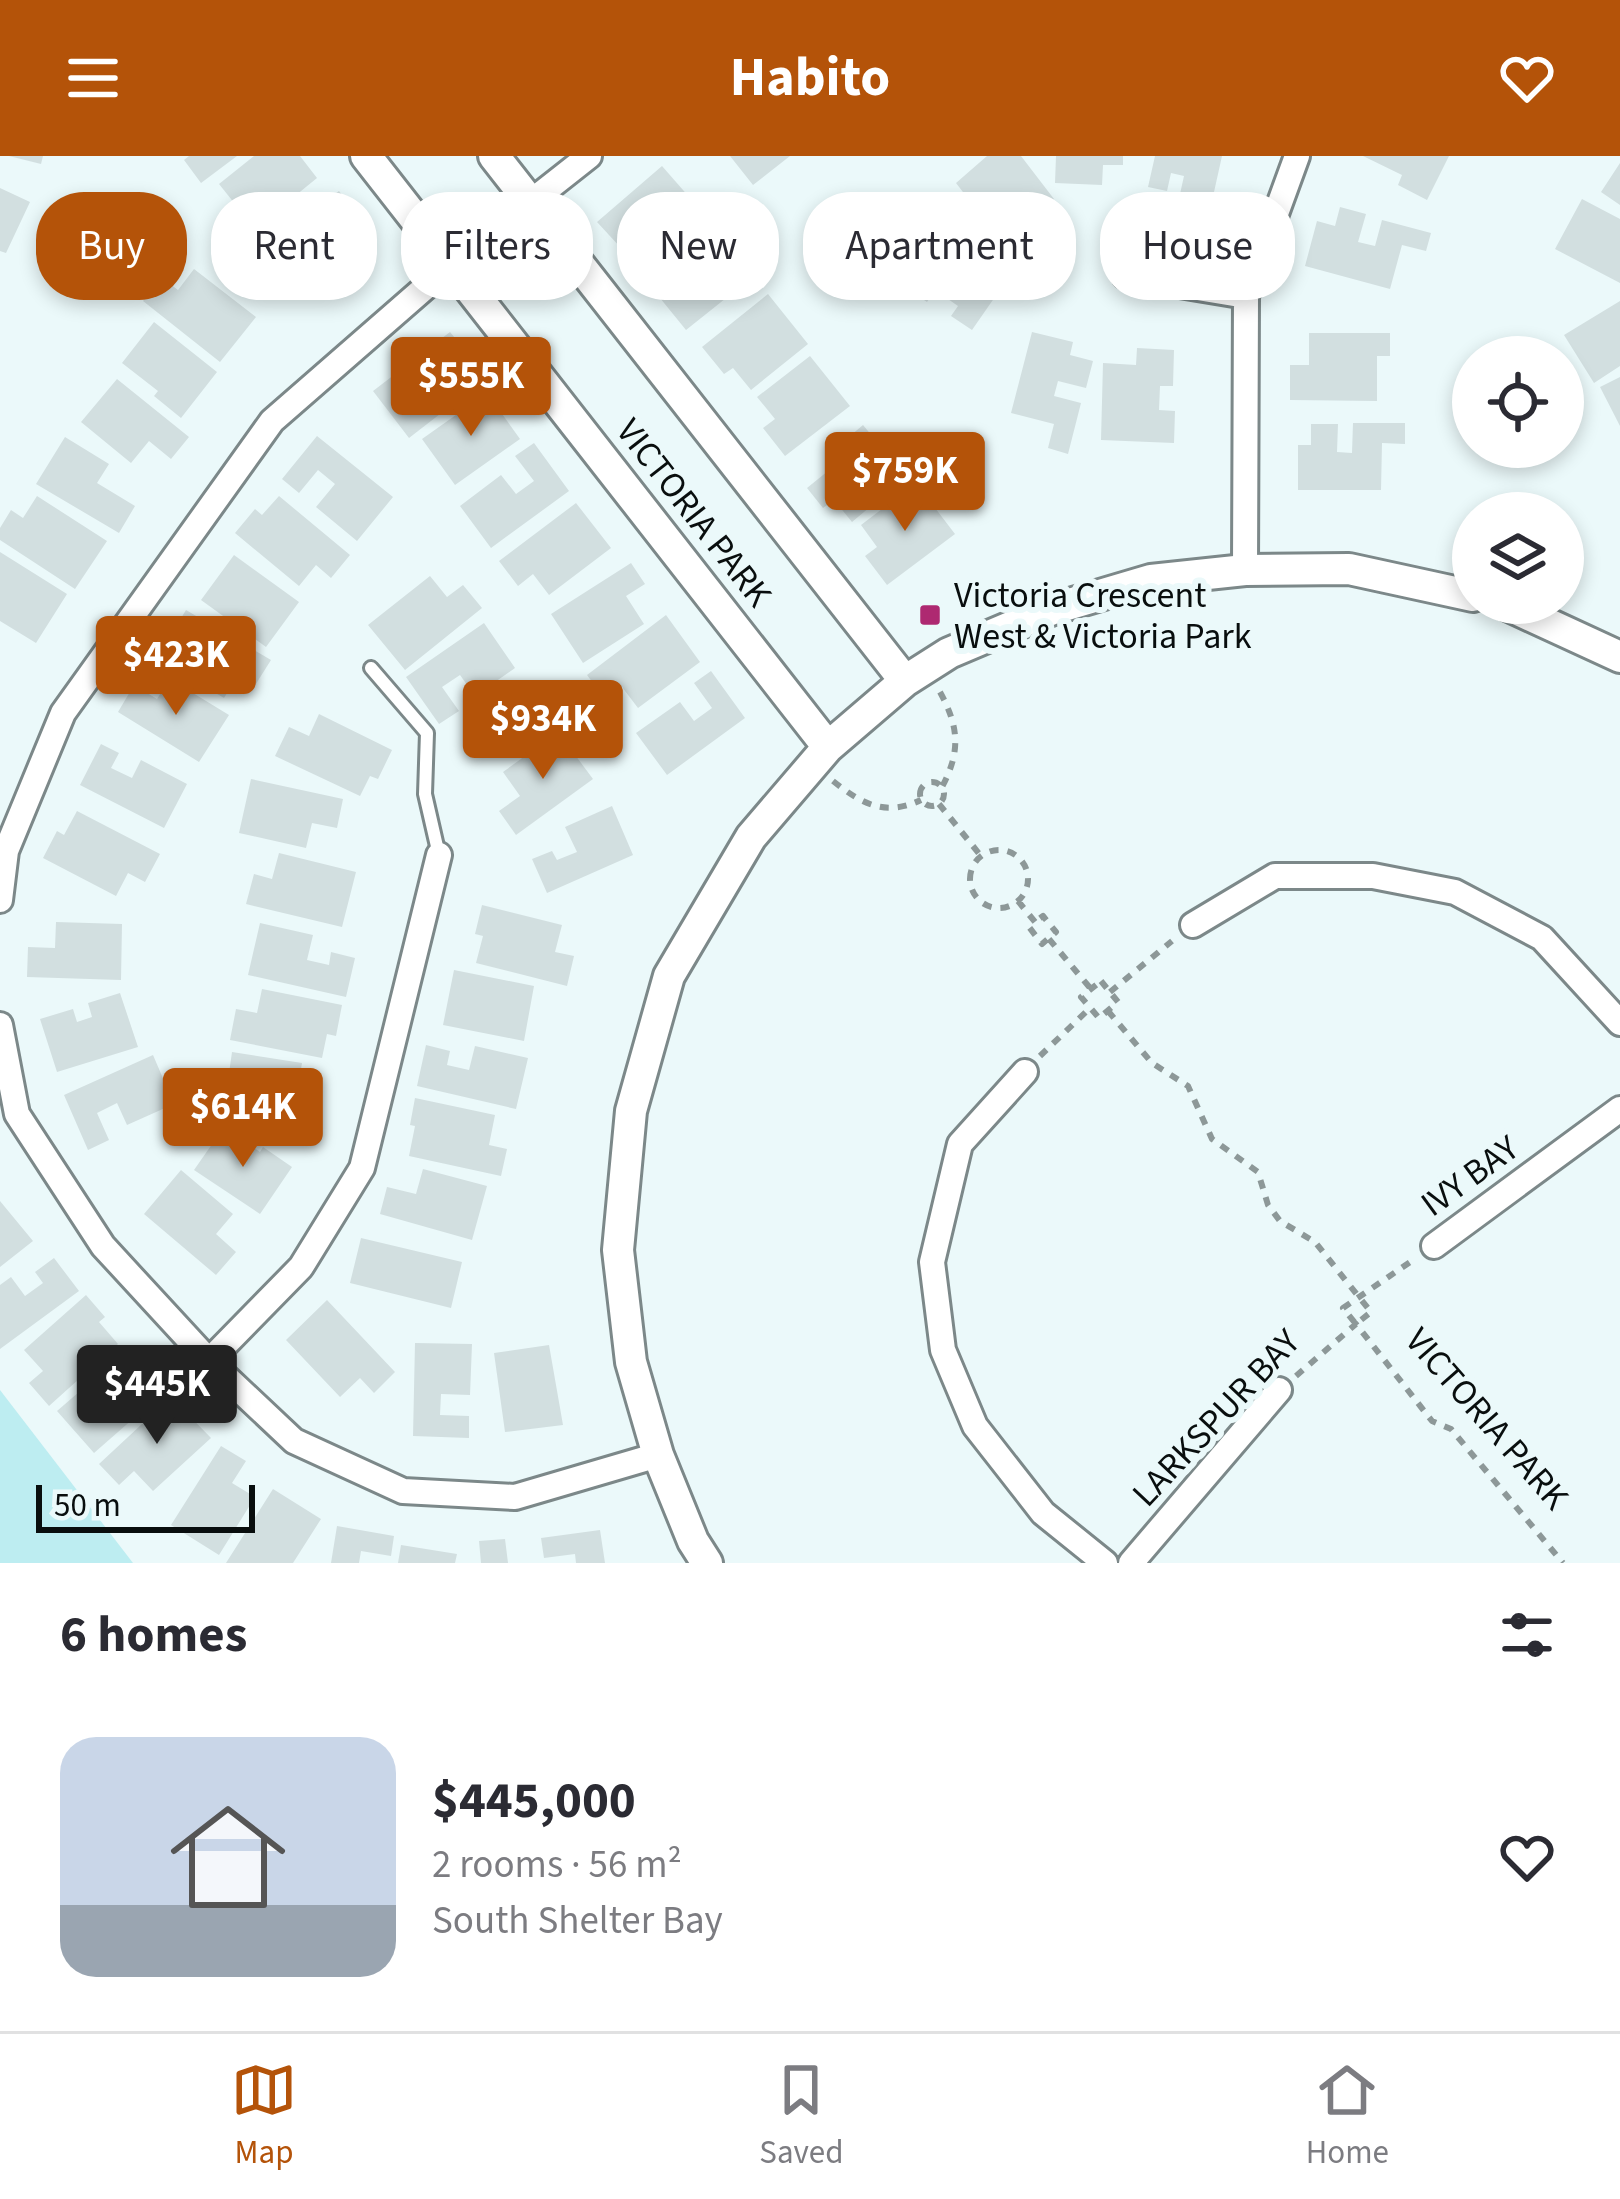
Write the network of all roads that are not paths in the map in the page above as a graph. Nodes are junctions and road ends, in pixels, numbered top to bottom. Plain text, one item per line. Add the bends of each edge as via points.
1 (366, 156) edge
2 (494, 156) edge
3 (589, 156) edge
4 (1297, 156) edge
5 (522, 192) edge
6 (543, 192) edge
7 (1284, 192) edge
8 (401, 200) edge
9 (593, 279) edge
10 (410, 300) edge
11 (480, 300) edge
12 (1246, 300) edge
13 (1245, 570) junction
14 (1452, 591) edge
15 (1548, 624) edge
16 (1620, 657) edge
17 (371, 668) dead end
18 (916, 674) junction
19 (821, 756) junction
20 (439, 855) joint
21 (0, 900) edge
22 (1192, 925) road end
23 (1620, 1022) edge
24 (0, 1025) edge
25 (1025, 1072) road end
26 (1620, 1109) edge
27 (1434, 1246) road end
28 (209, 1361) junction
29 (1280, 1390) road end
30 (658, 1455) junction
31 (707, 1563) edge
32 (1105, 1563) edge
33 (1131, 1563) edge

1 - 8 street, VICTORIA PARK
2 - 5 street, VICTORIA PARK
3 - 6 street
4 - 7 street
9 - 18 street, VICTORIA PARK
10 - 21 street via 272,421 62,712 6,851
11 - 19 street, VICTORIA PARK
12 - 13 street
13 - 14 street via 1348,569
13 - 18 street via 1150,580 1053,609
15 - 16 street
17 - 20 lane via 427,733 425,794
18 - 19 street
19 - 30 street via 751,837 669,976 631,1111 619,1250 631,1362
20 - 28 street via 362,1168 301,1267
22 - 23 street via 1275,876 1373,876 1456,892 1542,938
24 - 28 street via 17,1114 103,1246
25 - 32 street via 959,1144 932,1262 944,1350 974,1426 1042,1513
26 - 27 street, IVY BAY
28 - 30 street via 294,1441 403,1491 515,1497
29 - 33 street, LARKSPUR BAY
30 - 31 street

